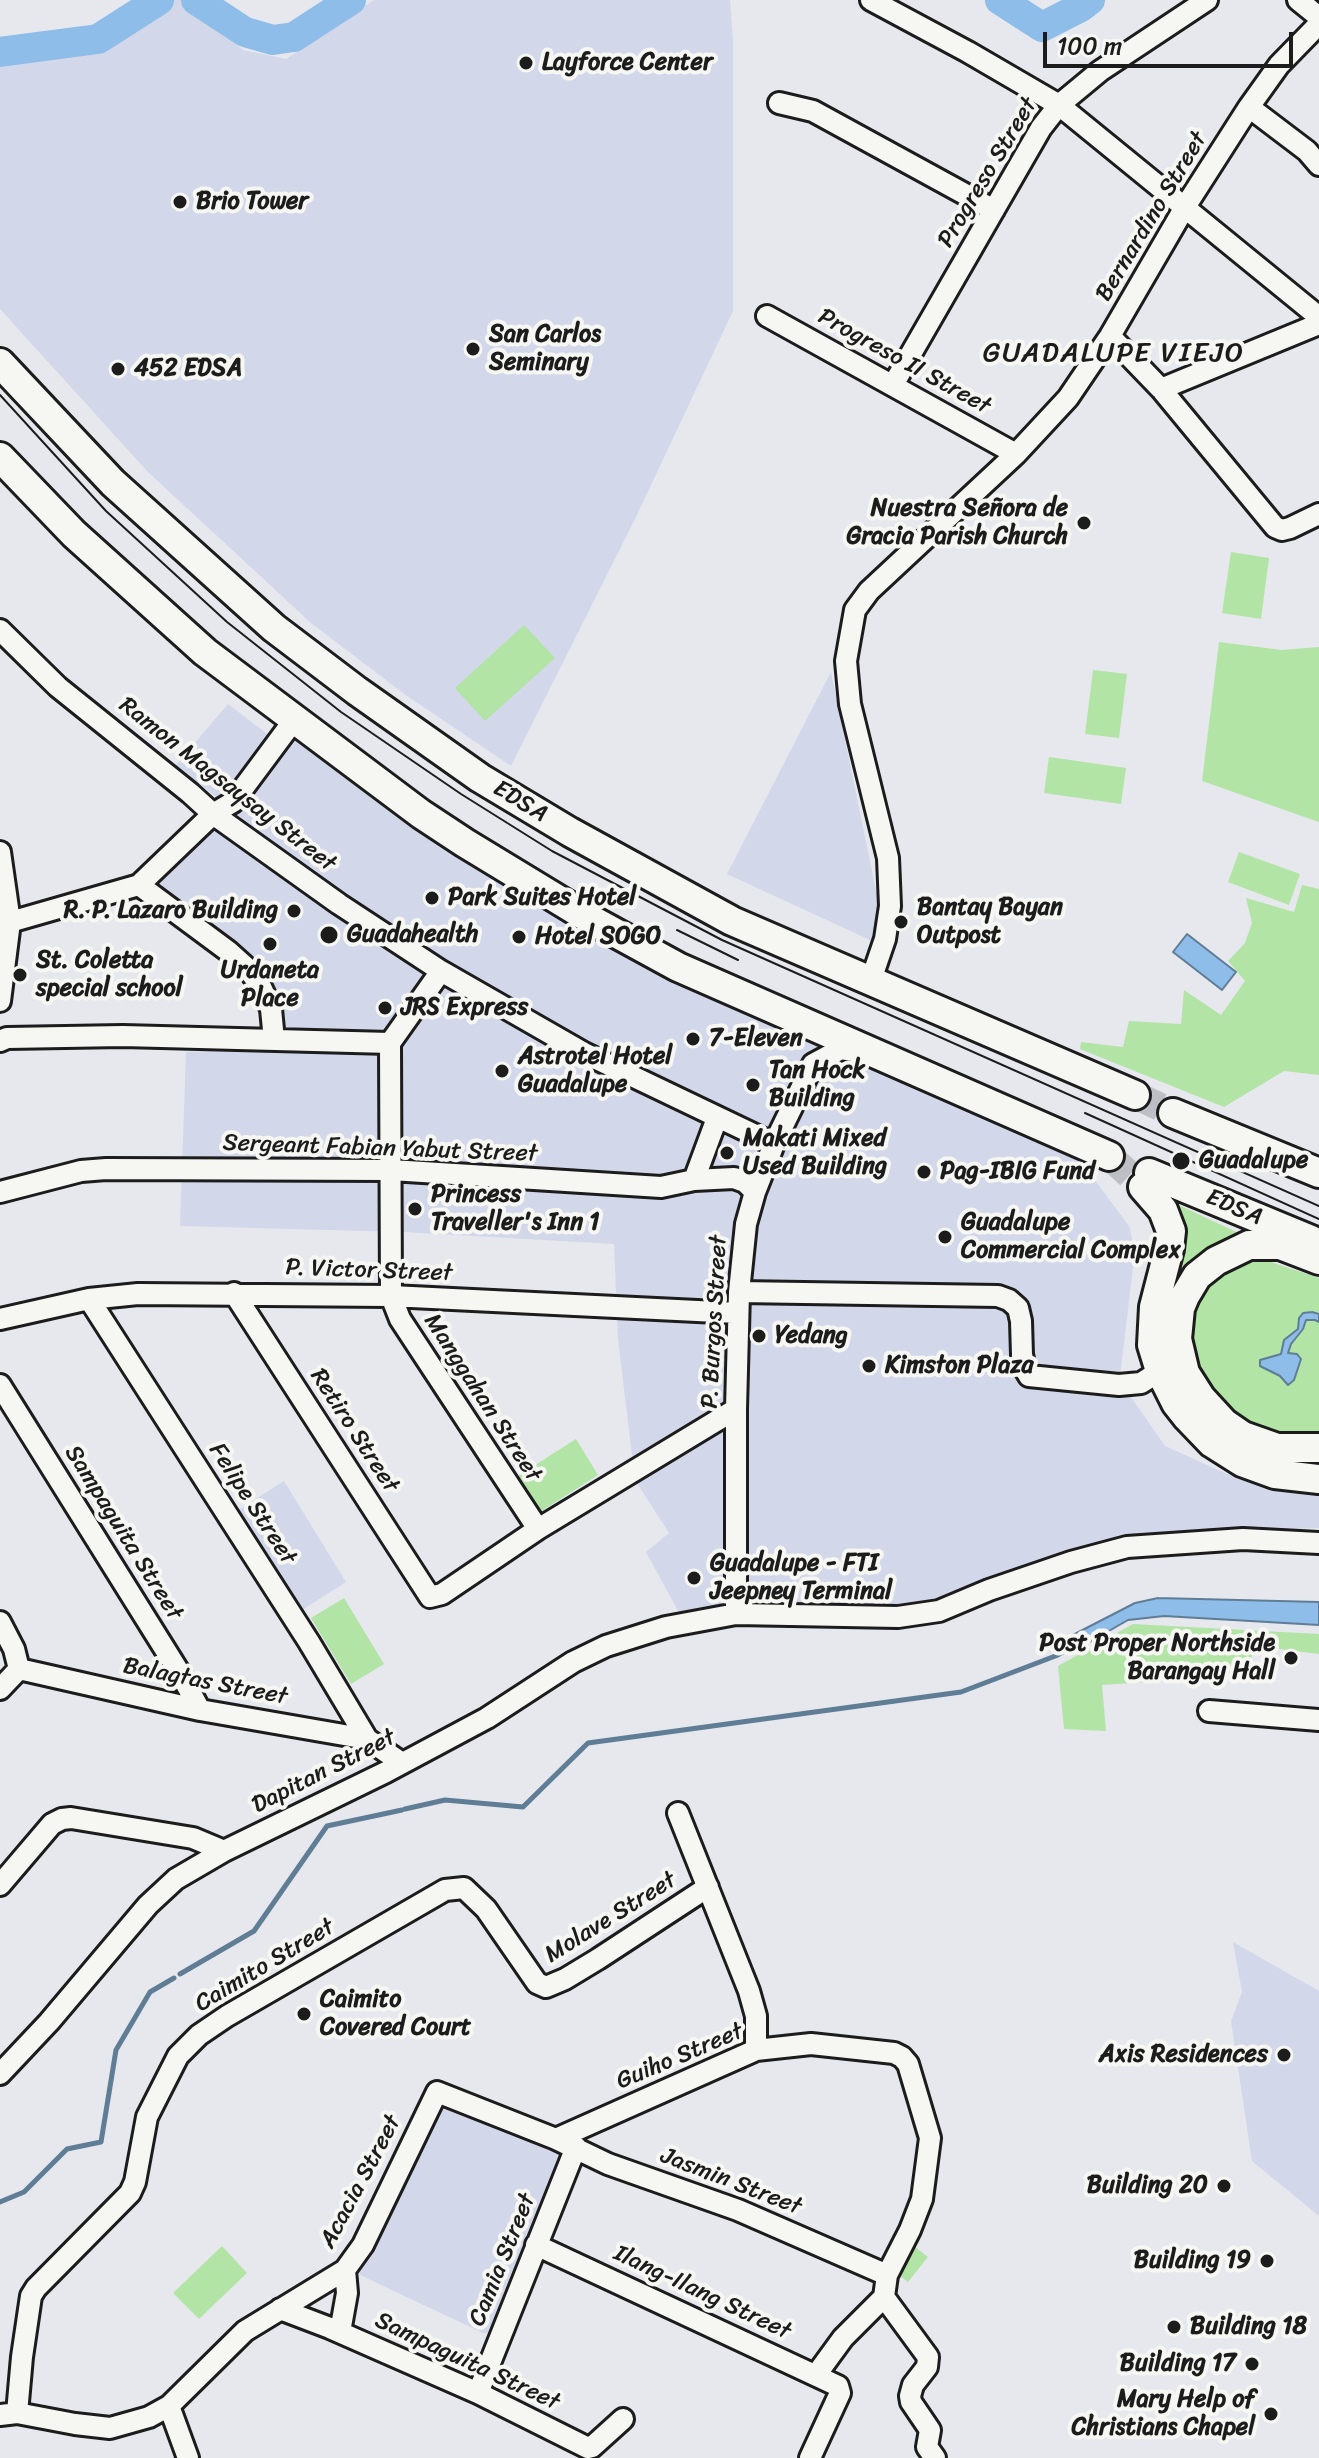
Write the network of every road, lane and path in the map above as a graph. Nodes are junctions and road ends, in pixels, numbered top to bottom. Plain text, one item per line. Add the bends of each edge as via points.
1 (871, 0) edge
2 (1207, 0) edge
3 (1298, 0) edge
4 (1319, 17) edge
5 (1319, 24) edge
6 (779, 103) dead end
7 (1059, 105) junction
8 (1249, 107) junction
9 (1319, 165) edge
10 (1185, 207) junction
11 (994, 210) junction
12 (767, 316) dead end
13 (1319, 317) edge
14 (1319, 324) edge
15 (1110, 336) junction
16 (0, 363) edge
17 (893, 385) junction
18 (1161, 389) junction
19 (1016, 454) junction
20 (0, 457) edge
21 (1319, 514) edge
22 (0, 630) edge
23 (294, 720) junction
24 (213, 814) junction
25 (0, 852) edge
26 (139, 885) junction
27 (10, 922) junction
28 (441, 971) junction
29 (871, 980) junction
30 (0, 1001) edge
31 (274, 1040) junction
32 (0, 1041) edge
33 (390, 1043) junction
34 (875, 1055) junction
35 (1135, 1095) tunnel mouth
36 (1173, 1113) tunnel mouth
37 (717, 1118) junction
38 (774, 1144) junction
39 (1257, 1146) junction
40 (1319, 1154) edge
41 (1109, 1156) tunnel mouth
42 (391, 1170) junction
43 (1319, 1173) edge
44 (694, 1180) junction
45 (0, 1192) edge
46 (755, 1192) junction
47 (1319, 1243) edge
48 (1319, 1260) edge
49 (739, 1292) junction
50 (234, 1293) junction
51 (391, 1296) junction
52 (89, 1299) junction
53 (738, 1313) junction
54 (0, 1319) edge
55 (1160, 1371) junction
56 (0, 1385) edge
57 (736, 1409) junction
58 (1319, 1448) edge
59 (1319, 1479) edge
60 (538, 1529) junction
61 (1319, 1543) edge
62 (736, 1614) junction
63 (0, 1622) edge
64 (19, 1669) junction
65 (0, 1689) edge
66 (200, 1710) junction
67 (1209, 1711) dead end
68 (1319, 1720) edge
69 (367, 1739) junction
70 (402, 1763) junction
71 (678, 1813) dead end
72 (224, 1851) junction
73 (0, 1885) edge
74 (708, 1887) junction
75 (445, 1890) joint
76 (756, 2050) junction
77 (0, 2074) edge
78 (556, 2139) junction
79 (576, 2147) junction
80 (536, 2245) junction
81 (345, 2270) junction
82 (887, 2275) junction
83 (884, 2297) junction
84 (280, 2309) junction
85 (340, 2332) junction
86 (816, 2375) junction
87 (478, 2393) junction
88 (169, 2406) junction
89 (9, 2414) edge
90 (623, 2419) dead end
91 (188, 2458) edge
92 (810, 2458) edge
93 (935, 2458) edge

1 - 7 street
2 - 7 street, Progreso Street via 1100,71
3 - 4 street
5 - 8 street, Bernardino Street via 1279,65
6 - 11 street via 813,111
7 - 10 street
7 - 11 street, Progreso Street
8 - 9 street
8 - 10 street, Bernardino Street
10 - 13 street
10 - 15 street, Bernardino Street
11 - 17 street, Progreso Street
12 - 17 street, Progreso II Street
14 - 18 street
15 - 18 street
15 - 19 street, Bernardino Street via 1068,398
16 - 29 highway, EDSA via 113,483 274,628 468,770 732,921
17 - 19 street, Progreso II Street
18 - 21 street via 1275,527 1290,528
19 - 29 street, Bernardino Street via 855,610 846,661 850,704 888,858 890,906
20 - 23 highway via 133,589
22 - 24 street, Ramon Magsaysay Street via 58,687
23 - 24 street via 233,802
23 - 34 highway via 443,828 613,932 678,967
24 - 26 street
24 - 28 street, Ramon Magsaysay Street
25 - 27 street
26 - 27 street
26 - 31 street via 248,969 271,1009
27 - 30 street
28 - 33 street
28 - 37 street, Ramon Magsaysay Street via 584,1053
29 - 35 highway, EDSA
31 - 32 street via 123,1036
31 - 33 street
33 - 42 street, Manggahan Street
34 - 38 street, P. Burgos Street via 841,1049 813,1064
34 - 41 highway
36 - 39 highway
37 - 38 street, Ramon Magsaysay Street
37 - 44 street
38 - 46 street, P. Burgos Street
39 - 40 highway
39 - 43 highway
42 - 44 street, Sergeant Fabian Yabut Street via 661,1187
42 - 45 street, Sergeant Fabian Yabut Street via 106,1169
42 - 51 street, Manggahan Street
44 - 46 street, Sergeant Fabian Yabut Street via 734,1178
46 - 49 street, P. Burgos Street
47 - 55 highway, EDSA via 1146,1180 1171,1231 1152,1322
48 - 58 highway via 1280,1245 1249,1245 1227,1255 1191,1285 1180,1308 1177,1339 1185,1373 1224,1423 1277,1448
49 - 53 street, P. Burgos Street
49 - 55 street via 998,1296 1018,1308 1029,1376 1119,1385 1141,1383
50 - 51 street, P. Victor Street
50 - 52 street, P. Victor Street
50 - 60 street, Retiro Street via 430,1597
51 - 53 street, P. Victor Street
51 - 60 street, Manggahan Street via 400,1319
52 - 54 street, P. Victor Street
52 - 69 street, Felipe Street
53 - 57 street, P. Burgos Street
55 - 59 highway via 1187,1417 1212,1443 1259,1469
56 - 66 street, Sampaguita Street
57 - 60 street
57 - 62 street, P. Burgos Street
61 - 62 street, Dapitan Street via 1243,1539 1127,1547 939,1611 898,1617
62 - 70 street, Dapitan Street via 666,1627 606,1646
63 - 64 street
64 - 65 street
64 - 66 street, Balagtas Street
66 - 69 street, Balagtas Street
67 - 68 street
69 - 70 street, Balagtas Street
70 - 72 street, Dapitan Street
71 - 74 street, Molave Street
72 - 73 street via 193,1838 62,1819
72 - 77 street, Dapitan Street via 163,1889
74 - 75 street, Molave Street via 546,1987 537,1983 486,1909 464,1888
74 - 76 street, Molave Street via 749,1991 756,2016
75 - 89 street, Caimito Street via 227,2016 178,2056 147,2117 130,2193 31,2296
76 - 78 street, Guiho Street
76 - 82 street, Guiho Street via 811,2044 855,2048 894,2053 908,2064 930,2138 922,2199
78 - 79 street, Jasmin Street
78 - 81 street, Acacia Street via 437,2092 363,2245
79 - 80 street, Camia Street
79 - 82 street, Jasmin Street
80 - 86 street, Ilang-Ilang Street
80 - 87 street, Camia Street
81 - 84 street, Acacia Street
81 - 85 street
82 - 83 street, Guiho Street
83 - 86 street
83 - 93 street via 928,2357 910,2396 930,2430 927,2447
84 - 85 street, Sampaguita Street
84 - 88 street, Acacia Street via 245,2331
85 - 87 street, Sampaguita Street
86 - 92 street, Ilang-Ilang Street via 838,2386 840,2393
87 - 90 street, Sampaguita Street via 588,2448
88 - 89 street, Acacia Street via 110,2428
88 - 91 street

